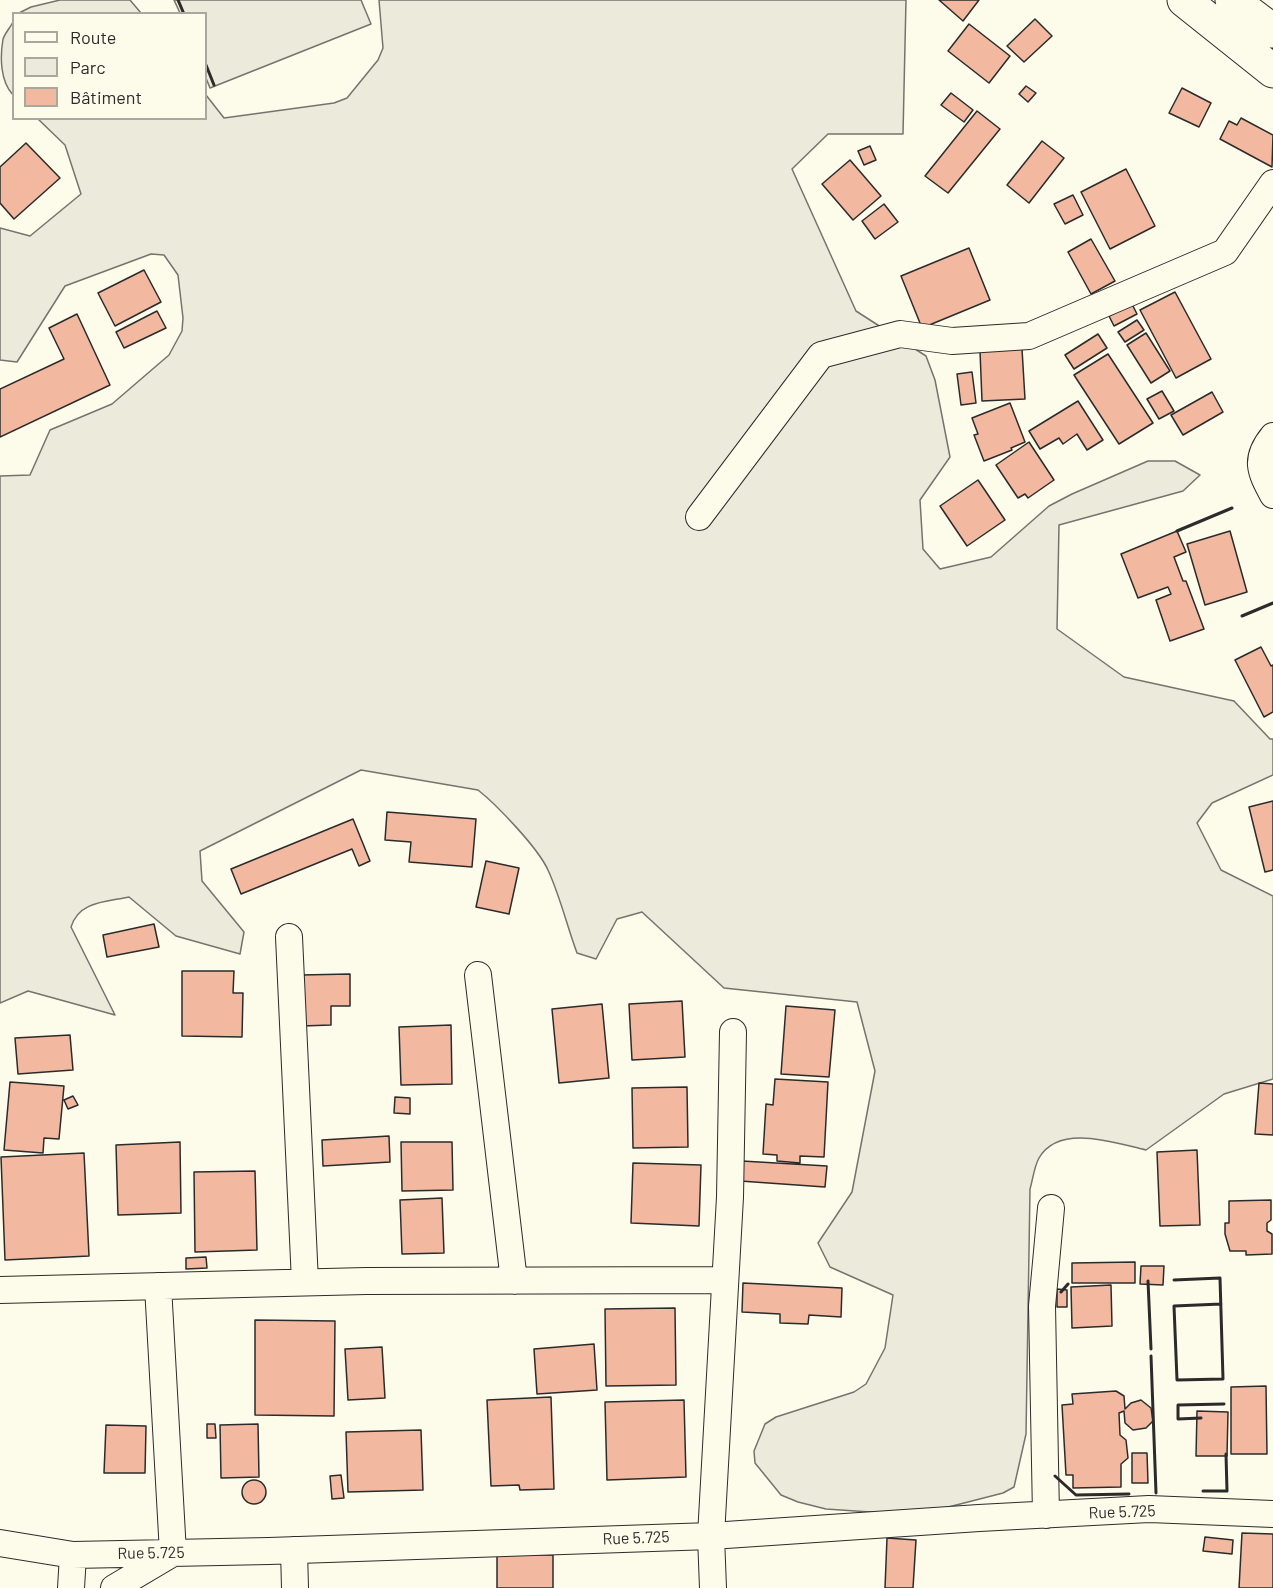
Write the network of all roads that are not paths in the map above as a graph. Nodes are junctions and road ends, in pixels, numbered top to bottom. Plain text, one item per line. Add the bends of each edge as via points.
1 (1184, 0) edge
2 (1232, 0) edge
3 (1273, 31) edge
4 (1273, 71) edge
5 (1273, 183) edge
6 (1273, 436) edge
7 (1273, 495) edge
8 (699, 517) dead end
9 (289, 938) dead end
10 (478, 975) dead end
11 (733, 1032) dead end
12 (1051, 1208) dead end
13 (514, 1281) junction
14 (725, 1281) junction
15 (305, 1282) junction
16 (158, 1286) junction
17 (0, 1290) edge
18 (1273, 1514) edge
19 (1046, 1515) junction
20 (711, 1536) junction
21 (0, 1543) edge
22 (294, 1550) junction
23 (173, 1553) junction
24 (73, 1555) junction
25 (71, 1588) edge
26 (114, 1588) edge
27 (295, 1588) edge
28 (713, 1588) edge

1 - 4 street
2 - 3 street
5 - 8 street via 1225,252 1029,336 952,341 900,334 821,355
6 - 7 street via 1260,462
9 - 15 street
10 - 13 street
11 - 14 street
12 - 19 street via 1042,1306
13 - 14 street
13 - 15 street
14 - 20 street
15 - 16 street
16 - 17 street
16 - 23 street
18 - 19 street, Rue 5.725 via 1149,1509
19 - 20 street, Rue 5.725
20 - 22 street, Rue 5.725
20 - 28 street
21 - 24 street, Rue 5.725
22 - 23 street, Rue 5.725
22 - 27 street
23 - 24 street, Rue 5.725
23 - 26 street
24 - 25 street

